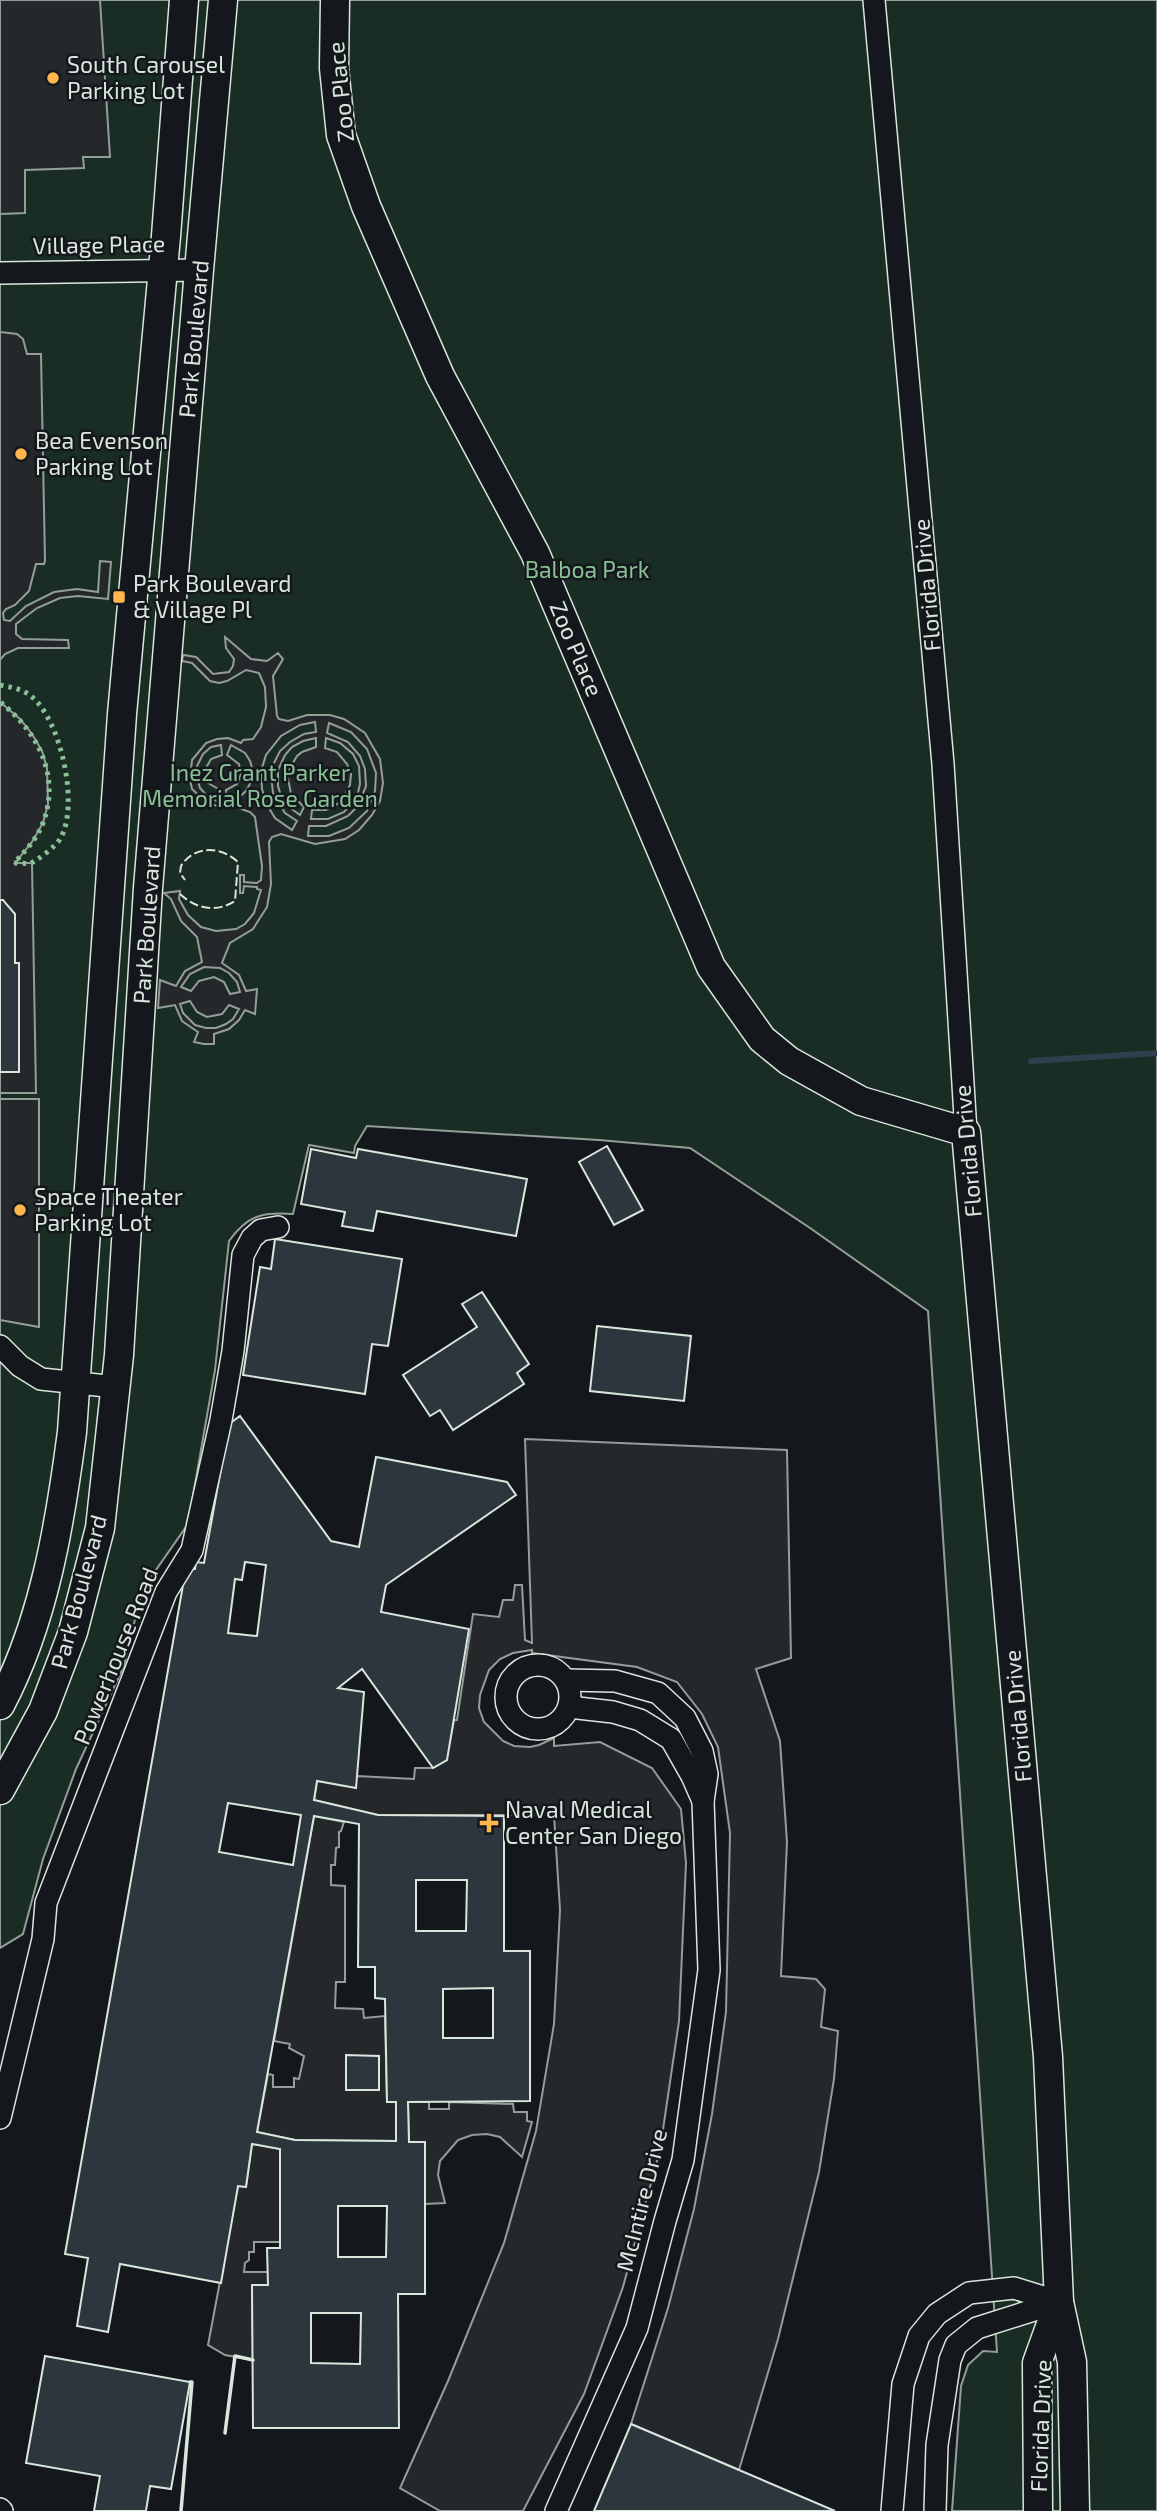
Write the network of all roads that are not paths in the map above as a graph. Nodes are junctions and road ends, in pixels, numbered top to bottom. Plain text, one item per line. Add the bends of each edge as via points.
1 (184, 0) edge
2 (223, 0) edge
3 (335, 0) edge
4 (874, 0) edge
5 (162, 270) junction
6 (198, 270) junction
7 (0, 273) edge
8 (966, 1132) junction
9 (278, 1227) dead end
10 (0, 1346) edge
11 (76, 1383) junction
12 (116, 1387) junction
13 (566, 1680) junction
14 (0, 1705) edge
15 (569, 1707) junction
16 (0, 1790) edge
17 (703, 1801) junction
18 (0, 2118) edge
19 (1059, 2302) junction
20 (556, 2511) edge
21 (892, 2511) edge
22 (934, 2511) edge
23 (1038, 2511) edge
24 (1075, 2511) edge

1 - 5 main road, Park Boulevard
2 - 6 main road, Park Boulevard
3 - 8 main road, Zoo Place via 334,68 341,135 366,206 440,376 535,553 711,967 762,1039 789,1060 861,1101
4 - 8 street, Florida Drive via 943,764
5 - 6 street, Village Place
5 - 7 street, Village Place
5 - 11 main road, Park Boulevard via 122,713
6 - 12 main road, Park Boulevard via 148,888
8 - 19 main road, Florida Drive via 1048,2057
9 - 18 street, Powerhouse Road via 261,1230 243,1255 233,1351 192,1550 166,1592 46,1903 43,1938
10 - 11 street via 33,1375
11 - 12 street
11 - 14 main road, Park Boulevard via 61,1518 34,1622
12 - 16 main road, Park Boulevard via 100,1528 73,1632 43,1711
13 - 15 street
13 - 15 street via 559,1672 535,1665 515,1675 506,1696 513,1717 532,1729 556,1724
13 - 17 street, McIntire Drive via 615,1681 658,1693 685,1718 702,1751 707,1774
15 - 17 street, McIntire Drive via 640,1720 671,1739
17 - 20 street, McIntire Drive via 709,1970 683,2160 637,2328
19 - 21 street via 1014,2288 969,2293 937,2314 919,2336 904,2385
19 - 22 street via 977,2329 956,2345 937,2445
19 - 23 main road, Florida Drive via 1037,2364
19 - 24 main road, Florida Drive via 1072,2362

